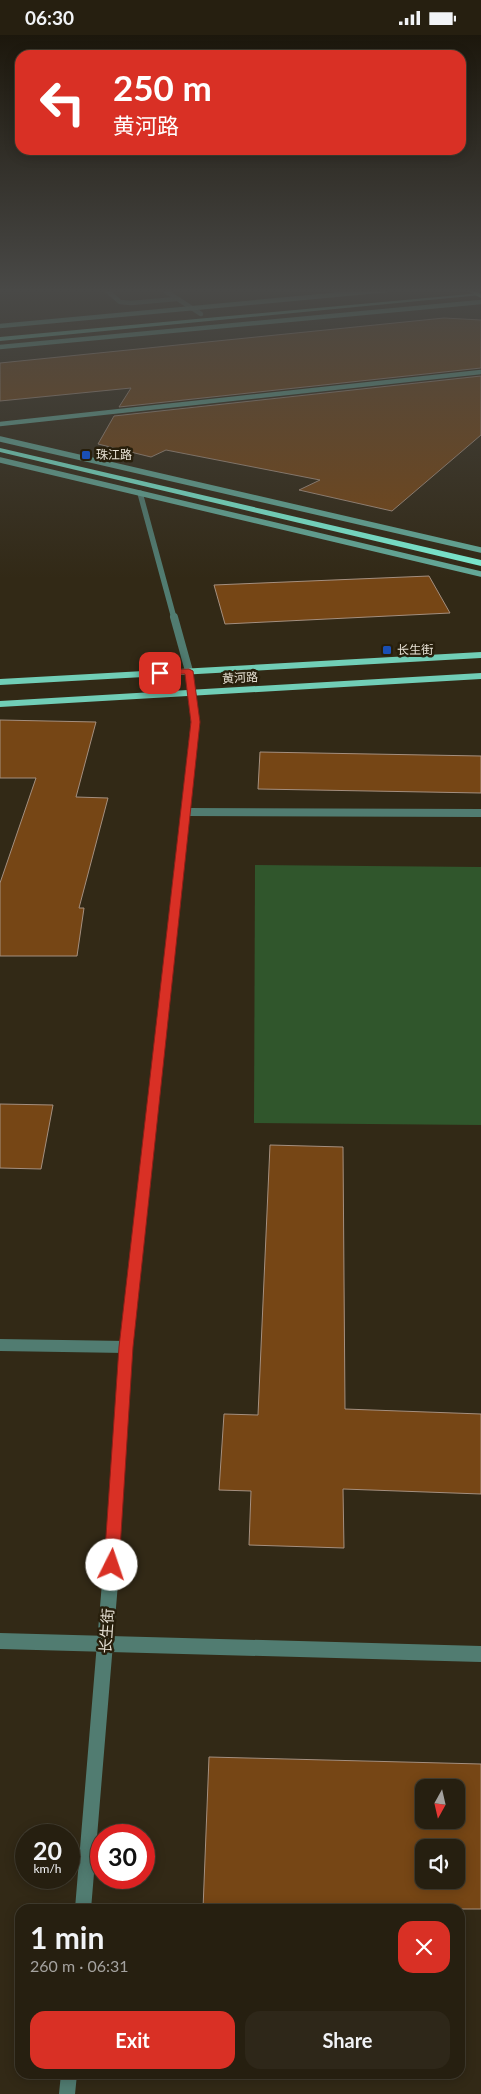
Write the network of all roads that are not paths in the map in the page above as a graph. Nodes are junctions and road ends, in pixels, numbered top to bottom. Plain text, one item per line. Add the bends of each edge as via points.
1 (301, 386) edge
2 (351, 386) edge
3 (0, 418) edge
4 (0, 424) edge
5 (0, 439) edge
6 (0, 450) edge
7 (0, 460) edge
8 (140, 493) junction
9 (481, 549) edge
10 (481, 563) edge
11 (481, 574) edge
12 (481, 655) edge
13 (189, 671) junction
14 (481, 676) edge
15 (0, 681) edge
16 (193, 693) junction
17 (0, 704) edge
18 (185, 812) junction
19 (481, 813) edge
20 (0, 1345) edge
21 (126, 1347) junction
22 (0, 1641) edge
23 (106, 1645) junction
24 (481, 1653) edge
25 (83, 1904) edge
26 (68, 2079) edge
27 (67, 2094) edge

1 - 3 main road
2 - 4 main road
5 - 9 main road
6 - 10 highway
7 - 8 main road
8 - 11 main road
8 - 13 street, 长生街
12 - 13 main road, 黄河路
13 - 15 main road, 黄河路
13 - 16 street, 长生街
14 - 16 main road, 黄河路
16 - 17 main road, 黄河路
16 - 18 street, 长生街 via 195,722
18 - 19 street
18 - 21 street, 长生街
20 - 21 street
21 - 23 street, 长生街
22 - 23 street
23 - 24 street
23 - 25 street, 长生街
26 - 27 street

